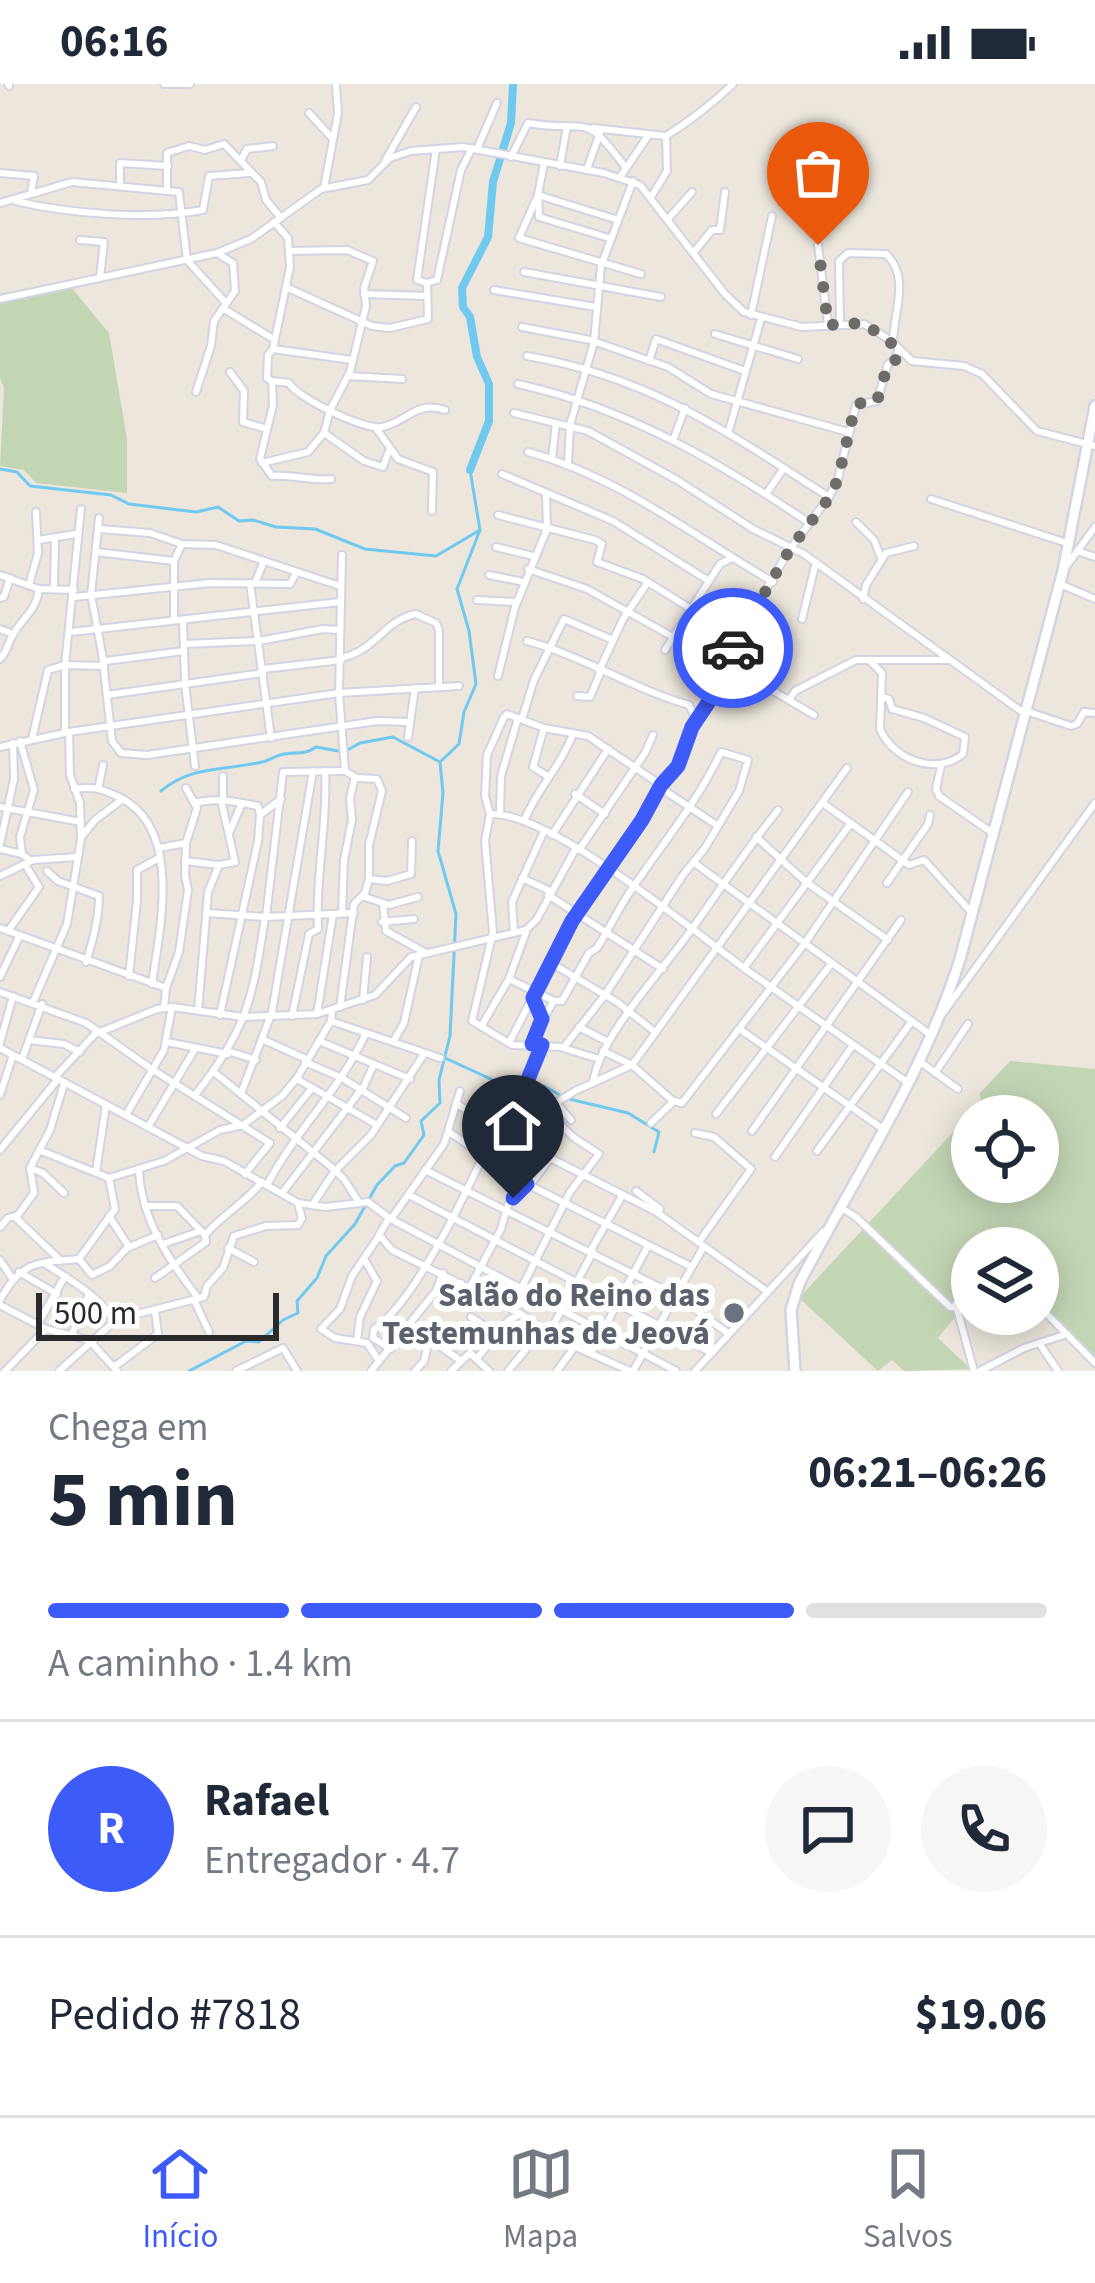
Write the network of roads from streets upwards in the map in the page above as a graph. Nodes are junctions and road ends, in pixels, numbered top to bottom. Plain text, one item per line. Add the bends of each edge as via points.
1 (164, 84) edge
2 (190, 84) edge
3 (734, 84) edge
4 (336, 86) edge
5 (497, 103) dead end
6 (416, 107) dead end
7 (309, 113) dead end
8 (567, 125) junction
9 (597, 131) junction
10 (648, 136) junction
11 (666, 136) junction
12 (331, 137) junction
13 (273, 146) dead end
14 (436, 147) junction
15 (474, 148) junction
16 (506, 156) junction
17 (241, 160) junction
18 (385, 161) junction
19 (544, 163) junction
20 (168, 166) junction
21 (560, 166) junction
22 (626, 168) junction
23 (586, 170) junction
24 (0, 172) edge
25 (249, 173) junction
26 (620, 177) junction
27 (633, 181) junction
28 (120, 186) junction
29 (324, 188) junction
30 (31, 192) junction
31 (166, 192) junction
32 (692, 192) dead end
33 (725, 192) dead end
34 (538, 195) junction
35 (651, 197) junction
36 (11, 200) junction
37 (0, 203) edge
38 (181, 212) junction
39 (772, 216) dead end
40 (668, 219) junction
41 (278, 220) junction
42 (616, 220) junction
43 (609, 238) junction
44 (80, 240) dead end
45 (818, 245) dead end
46 (289, 251) junction
47 (217, 253) junction
48 (694, 253) junction
49 (187, 260) junction
50 (602, 261) junction
51 (524, 272) dead end
52 (641, 274) dead end
53 (100, 277) junction
54 (427, 283) junction
55 (598, 286) junction
56 (288, 288) junction
57 (494, 290) dead end
58 (364, 294) junction
59 (426, 296) junction
60 (661, 297) dead end
61 (0, 299) edge
62 (224, 303) junction
63 (596, 307) junction
64 (751, 315) junction
65 (761, 319) junction
66 (362, 321) junction
67 (839, 322) junction
68 (828, 325) junction
69 (522, 327) dead end
70 (715, 334) dead end
71 (594, 342) junction
72 (274, 344) junction
73 (753, 344) junction
74 (896, 346) junction
75 (527, 356) dead end
76 (798, 359) dead end
77 (352, 360) junction
78 (650, 361) junction
79 (895, 361) junction
80 (912, 361) junction
81 (588, 368) junction
82 (745, 371) junction
83 (230, 372) dead end
84 (348, 376) junction
85 (402, 379) dead end
86 (272, 381) junction
87 (518, 384) dead end
88 (196, 392) dead end
89 (578, 397) junction
90 (737, 402) junction
91 (1095, 406) edge
92 (685, 408) junction
93 (330, 410) junction
94 (445, 410) dead end
95 (514, 413) dead end
96 (556, 423) junction
97 (569, 425) junction
98 (376, 428) junction
99 (267, 429) junction
100 (729, 430) junction
101 (848, 432) junction
102 (324, 434) junction
103 (674, 439) junction
104 (1090, 445) edge
105 (390, 448) junction
106 (528, 452) dead end
107 (552, 458) junction
108 (262, 463) junction
109 (568, 463) junction
110 (784, 468) junction
111 (502, 474) dead end
112 (331, 479) dead end
113 (546, 493) junction
114 (766, 494) junction
115 (830, 497) junction
116 (931, 499) dead end
117 (81, 509) dead end
118 (432, 511) dead end
119 (36, 512) dead end
120 (498, 515) dead end
121 (99, 518) dead end
122 (856, 522) dead end
123 (808, 523) junction
124 (547, 525) junction
125 (1095, 527) edge
126 (100, 529) junction
127 (78, 531) junction
128 (55, 539) junction
129 (38, 540) junction
130 (182, 544) junction
131 (914, 546) dead end
132 (1072, 547) junction
133 (496, 548) dead end
134 (790, 549) junction
135 (96, 552) junction
136 (342, 555) dead end
137 (533, 556) junction
138 (1095, 556) edge
139 (732, 558) junction
140 (881, 558) junction
141 (174, 561) junction
142 (264, 561) junction
143 (816, 562) junction
144 (528, 569) junction
145 (296, 573) junction
146 (0, 575) edge
147 (489, 575) dead end
148 (10, 578) junction
149 (709, 581) junction
150 (524, 582) junction
151 (648, 582) junction
152 (773, 582) junction
153 (252, 583) junction
154 (1060, 584) junction
155 (28, 586) junction
156 (173, 586) junction
157 (340, 586) junction
158 (39, 589) junction
159 (54, 589) junction
160 (74, 593) junction
161 (91, 595) junction
162 (0, 598) edge
163 (863, 599) junction
164 (1095, 599) edge
165 (477, 600) dead end
166 (340, 602) junction
167 (517, 602) junction
168 (691, 609) junction
169 (630, 610) junction
170 (255, 613) junction
171 (179, 619) junction
172 (802, 620) dead end
173 (679, 627) junction
174 (0, 628) edge
175 (98, 628) junction
176 (340, 630) junction
177 (70, 632) junction
178 (13, 634) junction
179 (673, 637) junction
180 (613, 640) junction
181 (259, 641) junction
182 (527, 641) dead end
183 (184, 647) junction
184 (553, 647) junction
185 (665, 650) dead end
186 (0, 659) edge
187 (341, 659) junction
188 (725, 659) junction
189 (869, 660) junction
190 (951, 660) junction
191 (104, 664) junction
192 (65, 665) junction
193 (263, 671) junction
194 (600, 671) junction
195 (497, 676) dead end
196 (185, 684) junction
197 (439, 686) junction
198 (459, 686) dead end
199 (415, 688) junction
200 (339, 693) junction
201 (107, 695) junction
202 (578, 696) dead end
203 (882, 697) junction
204 (789, 700) junction
205 (266, 703) junction
206 (1095, 712) edge
207 (1026, 713) junction
208 (814, 715) dead end
209 (190, 716) junction
210 (520, 718) junction
211 (697, 721) junction
212 (409, 722) junction
213 (112, 727) junction
214 (342, 728) junction
215 (544, 728) junction
216 (67, 733) junction
217 (573, 734) junction
218 (653, 735) dead end
219 (408, 737) dead end
220 (271, 738) junction
221 (32, 739) junction
222 (16, 742) junction
223 (0, 747) edge
224 (193, 747) junction
225 (608, 749) junction
226 (103, 765) dead end
227 (195, 766) dead end
228 (940, 766) junction
229 (847, 768) dead end
230 (634, 770) junction
231 (313, 771) junction
232 (325, 771) junction
233 (345, 771) junction
234 (223, 776) dead end
235 (356, 777) junction
236 (549, 777) junction
237 (661, 785) junction
238 (98, 786) junction
239 (186, 788) dead end
240 (74, 789) junction
241 (908, 792) dead end
242 (575, 794) junction
243 (123, 799) junction
244 (281, 799) junction
245 (222, 800) junction
246 (1095, 802) edge
247 (195, 803) junction
248 (242, 803) junction
249 (824, 804) junction
250 (0, 807) edge
251 (691, 808) junction
252 (10, 810) junction
253 (778, 810) dead end
254 (28, 814) junction
255 (495, 814) junction
256 (605, 814) junction
257 (260, 815) junction
258 (930, 815) dead end
259 (524, 820) junction
260 (81, 822) junction
261 (851, 823) junction
262 (718, 826) junction
263 (230, 831) junction
264 (548, 833) junction
265 (994, 834) junction
266 (756, 837) junction
267 (81, 839) junction
268 (412, 841) dead end
269 (876, 841) junction
270 (186, 843) junction
271 (0, 847) edge
272 (577, 849) junction
273 (159, 853) junction
274 (22, 854) junction
275 (77, 857) junction
276 (902, 860) junction
277 (185, 861) junction
278 (782, 861) junction
279 (693, 862) junction
280 (29, 863) junction
281 (219, 865) junction
282 (608, 868) junction
283 (47, 871) dead end
284 (0, 876) edge
285 (522, 878) junction
286 (369, 879) junction
287 (806, 882) junction
288 (887, 883) dead end
289 (722, 884) junction
290 (74, 888) junction
291 (633, 889) junction
292 (549, 893) junction
293 (362, 896) junction
294 (418, 897) dead end
295 (834, 901) junction
296 (383, 904) junction
297 (749, 904) junction
298 (663, 908) junction
299 (206, 913) junction
300 (354, 913) junction
301 (578, 913) junction
302 (972, 913) junction
303 (317, 914) junction
304 (338, 914) junction
305 (241, 915) junction
306 (289, 916) junction
307 (266, 917) junction
308 (414, 919) dead end
309 (902, 920) dead end
310 (382, 922) junction
311 (778, 924) junction
312 (693, 927) junction
313 (4, 929) edge
314 (318, 929) junction
315 (331, 929) junction
316 (526, 930) junction
317 (606, 932) junction
318 (514, 933) junction
319 (20, 935) junction
320 (492, 938) junction
321 (888, 940) junction
322 (805, 943) junction
323 (717, 947) junction
324 (57, 951) junction
325 (634, 951) junction
326 (423, 954) junction
327 (367, 957) dead end
328 (86, 962) junction
329 (551, 963) junction
330 (832, 963) junction
331 (744, 968) junction
332 (663, 969) junction
333 (129, 976) junction
334 (0, 977) edge
335 (576, 977) junction
336 (509, 979) junction
337 (859, 982) junction
338 (152, 984) junction
339 (772, 987) junction
340 (166, 988) junction
341 (0, 992) edge
342 (534, 995) junction
343 (604, 995) junction
344 (13, 996) junction
345 (363, 1000) junction
346 (554, 1001) junction
347 (38, 1003) junction
348 (800, 1007) junction
349 (168, 1008) junction
350 (336, 1009) junction
351 (198, 1011) junction
352 (630, 1013) junction
353 (316, 1014) junction
354 (220, 1015) junction
355 (941, 1015) junction
356 (271, 1016) junction
357 (292, 1016) junction
358 (243, 1017) junction
359 (542, 1019) junction
360 (331, 1021) junction
361 (912, 1021) junction
362 (968, 1024) dead end
363 (482, 1025) junction
364 (578, 1026) junction
365 (825, 1026) junction
366 (741, 1030) junction
367 (101, 1032) junction
368 (655, 1032) junction
369 (365, 1035) junction
370 (932, 1035) junction
371 (29, 1040) junction
372 (264, 1040) junction
373 (318, 1041) junction
374 (166, 1042) junction
375 (392, 1042) junction
376 (608, 1042) junction
377 (509, 1043) junction
378 (537, 1044) junction
379 (853, 1045) junction
380 (0, 1046) edge
381 (562, 1048) junction
382 (767, 1048) junction
383 (195, 1049) junction
384 (80, 1052) junction
385 (229, 1053) junction
386 (424, 1054) junction
387 (601, 1055) junction
388 (355, 1056) junction
389 (18, 1057) junction
390 (440, 1058) dead end
391 (256, 1060) junction
392 (305, 1060) junction
393 (919, 1061) junction
394 (374, 1064) junction
395 (882, 1064) junction
396 (632, 1065) junction
397 (150, 1069) junction
398 (795, 1069) junction
399 (214, 1072) junction
400 (935, 1073) junction
401 (297, 1078) junction
402 (342, 1078) junction
403 (410, 1079) junction
404 (59, 1080) junction
405 (908, 1082) junction
406 (593, 1083) junction
407 (177, 1084) junction
408 (313, 1087) junction
409 (822, 1087) junction
410 (958, 1089) dead end
411 (360, 1090) junction
412 (460, 1090) dead end
413 (242, 1091) junction
414 (0, 1095) edge
415 (195, 1095) junction
416 (329, 1096) junction
417 (674, 1101) junction
418 (456, 1103) junction
419 (557, 1104) junction
420 (106, 1105) junction
421 (848, 1106) junction
422 (347, 1108) junction
423 (389, 1109) junction
424 (546, 1109) junction
425 (262, 1111) junction
426 (126, 1114) junction
427 (716, 1114) dead end
428 (406, 1118) dead end
429 (500, 1120) junction
430 (571, 1120) dead end
431 (651, 1123) dead end
432 (243, 1125) junction
433 (377, 1125) junction
434 (148, 1127) junction
435 (280, 1128) junction
436 (883, 1129) junction
437 (495, 1130) junction
438 (752, 1131) dead end
439 (449, 1132) junction
440 (695, 1133) dead end
441 (4, 1139) edge
442 (296, 1139) junction
443 (186, 1147) junction
444 (0, 1150) edge
445 (39, 1150) junction
446 (817, 1151) dead end
447 (311, 1152) junction
448 (482, 1156) junction
449 (775, 1156) dead end
450 (550, 1157) junction
451 (30, 1168) junction
452 (139, 1170) junction
453 (425, 1170) junction
454 (334, 1172) junction
455 (96, 1174) junction
456 (244, 1174) junction
457 (582, 1175) junction
458 (109, 1178) junction
459 (265, 1183) junction
460 (527, 1184) junction
461 (466, 1189) junction
462 (636, 1191) dead end
463 (283, 1192) junction
464 (64, 1193) dead end
465 (409, 1195) junction
466 (622, 1196) junction
467 (358, 1201) junction
468 (565, 1202) junction
469 (298, 1203) junction
470 (313, 1205) junction
471 (145, 1207) junction
472 (840, 1207) junction
473 (508, 1209) junction
474 (109, 1216) junction
475 (16, 1217) junction
476 (452, 1217) junction
477 (390, 1219) junction
478 (607, 1224) junction
479 (830, 1225) junction
480 (0, 1227) edge
481 (550, 1230) junction
482 (203, 1233) junction
483 (158, 1234) junction
484 (380, 1235) junction
485 (495, 1237) junction
486 (702, 1243) junction
487 (163, 1244) junction
488 (437, 1244) junction
489 (374, 1245) junction
490 (384, 1245) junction
491 (129, 1246) junction
492 (648, 1246) junction
493 (228, 1248) junction
494 (592, 1252) junction
495 (364, 1258) junction
496 (79, 1259) junction
497 (536, 1259) junction
498 (0, 1260) edge
499 (60, 1260) junction
500 (42, 1262) junction
501 (254, 1262) dead end
502 (174, 1266) junction
503 (425, 1266) junction
504 (479, 1266) junction
505 (690, 1266) junction
506 (443, 1273) junction
507 (16, 1275) junction
508 (633, 1275) junction
509 (64, 1276) junction
510 (155, 1278) dead end
511 (577, 1281) junction
512 (466, 1285) junction
513 (521, 1288) junction
514 (767, 1291) junction
515 (89, 1294) junction
516 (58, 1295) junction
517 (675, 1295) junction
518 (196, 1299) junction
519 (0, 1302) edge
520 (617, 1303) junction
521 (442, 1306) dead end
522 (951, 1307) edge
523 (511, 1309) junction
524 (561, 1310) junction
525 (155, 1311) junction
526 (521, 1314) junction
527 (471, 1317) dead end
528 (113, 1321) junction
529 (658, 1325) junction
530 (42, 1327) junction
531 (1059, 1329) edge
532 (546, 1331) junction
533 (602, 1331) junction
534 (208, 1332) dead end
535 (72, 1334) junction
536 (497, 1334) junction
537 (729, 1334) junction
538 (966, 1335) edge
539 (1064, 1335) junction
540 (89, 1340) junction
541 (357, 1341) junction
542 (1040, 1343) junction
543 (576, 1346) junction
544 (391, 1349) junction
545 (592, 1351) junction
546 (712, 1353) junction
547 (643, 1354) junction
548 (477, 1358) junction
549 (460, 1360) junction
550 (379, 1361) junction
551 (1095, 1363) edge
552 (115, 1369) edge
553 (992, 1369) edge
554 (60, 1370) edge
555 (5, 1371) edge
556 (236, 1371) edge
557 (298, 1371) edge
558 (371, 1371) edge
559 (416, 1371) edge
560 (451, 1371) edge
561 (489, 1371) edge
562 (508, 1371) edge
563 (557, 1371) edge
564 (632, 1371) edge
565 (676, 1371) edge
566 (695, 1371) edge
567 (795, 1371) edge
568 (977, 1371) edge
569 (1058, 1371) edge

1 - 2 street
3 - 11 street
4 - 12 street
5 - 15 street
6 - 18 street
7 - 12 street
8 - 9 street
8 - 16 street via 528,123
8 - 21 street
9 - 10 street
9 - 22 street
9 - 23 street
10 - 11 street
10 - 22 street
11 - 35 street via 667,171
12 - 29 street
13 - 17 street via 247,149
14 - 15 street
14 - 18 street
14 - 54 street via 417,280
15 - 16 street
15 - 54 street via 454,194 436,282
16 - 19 street
17 - 20 street via 224,144 189,146 167,153
17 - 25 street
18 - 29 street via 368,180
19 - 21 street
19 - 34 street
20 - 28 street via 120,163
20 - 31 street
21 - 23 street
22 - 26 street
23 - 26 street
24 - 30 street via 34,176
25 - 38 street via 209,176 203,210
25 - 41 street
26 - 27 street
27 - 35 street
27 - 42 street
28 - 30 street via 72,182
28 - 31 street
29 - 41 street
30 - 36 street
31 - 38 street via 179,192
32 - 40 street
33 - 48 street via 720,230
34 - 42 street
34 - 43 street via 541,219
34 - 50 street via 519,238
35 - 40 street
36 - 37 street
36 - 38 street via 129,216
38 - 49 street
39 - 64 street
40 - 48 street
41 - 46 street
41 - 47 street
42 - 43 street
43 - 50 street
44 - 53 street via 104,242
45 - 68 street
46 - 56 street
46 - 58 street via 367,256 373,261
47 - 49 street
47 - 62 street via 234,267 235,291
48 - 64 street
49 - 53 street
49 - 62 street
50 - 52 street
50 - 55 street
51 - 55 street
53 - 61 street
54 - 59 street
55 - 60 street
55 - 63 street
56 - 66 street
56 - 72 street
57 - 63 street
58 - 59 street
58 - 66 street
59 - 66 street via 429,319 385,328
62 - 72 street
62 - 88 street
63 - 71 street
64 - 65 street
65 - 68 street
65 - 73 street
66 - 77 street
67 - 68 street
67 - 74 street via 864,323
67 - 74 street via 839,261 848,253 886,254 900,290
69 - 71 street
70 - 73 street
71 - 78 street
71 - 81 street
72 - 77 street
72 - 86 street via 267,359
73 - 76 street
73 - 82 street
74 - 79 street
74 - 80 street
75 - 81 street
77 - 84 street
78 - 82 street via 656,339
78 - 90 street
79 - 80 street
79 - 101 street via 877,401 856,405
80 - 104 street via 976,370 1034,430
81 - 89 street
81 - 92 street
82 - 90 street
83 - 99 street via 244,391 243,422
84 - 85 street
84 - 93 street
86 - 93 street
86 - 99 street
87 - 89 street
89 - 97 street
89 - 103 street
90 - 100 street
90 - 101 street
91 - 104 street
92 - 100 street
92 - 103 street
93 - 98 street
93 - 102 street
94 - 98 street via 424,406
95 - 96 street
96 - 97 street
96 - 107 street
97 - 109 street
97 - 134 street
98 - 105 street
99 - 108 street
100 - 110 street
101 - 115 street
102 - 105 street via 383,467
102 - 108 street via 305,453
103 - 114 street
104 - 132 street
105 - 118 street via 433,472
106 - 107 street
107 - 109 street
108 - 112 street via 275,476
109 - 139 street
110 - 114 street
110 - 115 street
111 - 113 street
113 - 124 street
113 - 149 street via 613,521
114 - 123 street
115 - 123 street
116 - 132 street
117 - 127 street
119 - 129 street
120 - 124 street
121 - 126 street
122 - 140 street
123 - 134 street
124 - 137 street
124 - 151 street via 600,542 597,562
125 - 132 street
126 - 130 street
126 - 135 street
127 - 128 street
127 - 160 street
128 - 129 street
128 - 159 street
129 - 155 street
130 - 141 street
130 - 142 street
131 - 140 street
132 - 138 street
132 - 154 street
133 - 137 street
134 - 143 street
134 - 152 street
135 - 141 street
135 - 161 street
136 - 157 street
137 - 144 street
139 - 149 street
139 - 152 street
140 - 163 street
141 - 156 street
142 - 145 street
142 - 153 street
143 - 163 street
143 - 172 street
144 - 150 street
144 - 169 street
145 - 153 street via 292,584
145 - 157 street
146 - 148 street
147 - 150 street
148 - 155 street
148 - 162 street
149 - 168 street
150 - 167 street
151 - 168 street
151 - 169 street
152 - 188 street
153 - 156 street
153 - 170 street
154 - 164 street
154 - 207 street
155 - 158 street
156 - 161 street
156 - 171 street
157 - 166 street
158 - 159 street
158 - 178 street via 34,610
159 - 160 street
160 - 161 street
160 - 177 street
161 - 175 street
163 - 190 street
165 - 167 street
166 - 170 street
166 - 176 street
167 - 195 street
168 - 173 street
169 - 179 street
169 - 180 street
170 - 171 street
170 - 181 street
171 - 175 street
171 - 183 street
173 - 179 street
173 - 188 street
174 - 178 street
175 - 177 street
175 - 191 street
176 - 181 street
176 - 187 street
177 - 192 street
178 - 186 street
179 - 185 street
180 - 184 street via 566,619
180 - 194 street
181 - 183 street
181 - 193 street
182 - 184 street
183 - 191 street
183 - 196 street
184 - 194 street
184 - 210 street
187 - 193 street
187 - 197 street via 363,653 416,614 440,630
187 - 200 street
188 - 204 street
188 - 211 street
189 - 190 street
189 - 203 street via 882,673
189 - 204 street
190 - 207 street
191 - 192 street
191 - 201 street
192 - 216 street
192 - 221 street via 44,679
193 - 196 street
193 - 205 street
194 - 202 street via 590,697
194 - 211 street via 689,705
196 - 201 street
196 - 209 street
197 - 198 street
197 - 199 street
199 - 200 street
199 - 212 street
200 - 205 street
200 - 214 street
201 - 213 street
203 - 228 street via 882,736 900,753
203 - 228 street via 892,709 965,737 963,754
204 - 208 street
205 - 209 street
205 - 220 street
206 - 207 street via 1071,726
207 - 265 street
209 - 213 street
209 - 224 street
210 - 215 street
210 - 255 street
210 - 255 street via 504,717 488,751 485,796
211 - 237 street
212 - 214 street
212 - 219 street
213 - 216 street
213 - 224 street via 113,745 127,756
214 - 220 street
214 - 233 street
215 - 217 street
215 - 236 street via 533,767
216 - 221 street
216 - 240 street
217 - 225 street
217 - 236 street
218 - 230 street
220 - 224 street
221 - 222 street
222 - 223 street
222 - 252 street
222 - 254 street via 34,784
224 - 227 street
225 - 230 street
225 - 242 street
226 - 238 street
228 - 265 street via 939,796
229 - 249 street
230 - 237 street
230 - 256 street
231 - 232 street
231 - 244 street via 283,772
231 - 306 street
232 - 233 street
232 - 303 street
233 - 235 street
234 - 245 street
235 - 286 street via 381,787
235 - 304 street
236 - 259 street
237 - 251 street
237 - 282 street
238 - 240 street
238 - 243 street
239 - 247 street
240 - 260 street
241 - 269 street
242 - 256 street
242 - 264 street
243 - 267 street
243 - 273 street via 142,812
244 - 257 street
244 - 307 street
245 - 247 street
245 - 248 street
245 - 263 street
246 - 355 street
247 - 270 street
248 - 257 street via 258,806
248 - 263 street
249 - 261 street
249 - 278 street
250 - 252 street
251 - 262 street
251 - 262 street via 721,752 747,758 746,776
251 - 291 street
252 - 254 street
252 - 271 street
253 - 266 street
254 - 260 street
254 - 274 street
255 - 259 street
255 - 320 street via 484,842
256 - 272 street
257 - 305 street
258 - 276 street
259 - 264 street
260 - 267 street
261 - 269 street
261 - 287 street
262 - 279 street
263 - 281 street via 235,862
264 - 272 street
264 - 285 street
265 - 302 street
266 - 278 street
266 - 289 street
267 - 275 street
268 - 286 street via 411,874
269 - 276 street
269 - 295 street
270 - 273 street
270 - 277 street
271 - 274 street
272 - 282 street
272 - 292 street
273 - 333 street via 136,870
273 - 338 street
274 - 280 street
275 - 280 street
275 - 290 street
276 - 288 street
276 - 302 street via 924,860
277 - 281 street
277 - 340 street via 188,894
278 - 287 street
278 - 297 street
279 - 289 street
279 - 298 street
280 - 284 street
280 - 313 street via 39,886
281 - 299 street
282 - 291 street
282 - 301 street
283 - 290 street
285 - 292 street
285 - 318 street via 512,902
286 - 293 street
287 - 295 street
287 - 311 street
289 - 297 street
289 - 312 street
290 - 324 street
290 - 328 street via 100,899
291 - 298 street
291 - 317 street
292 - 301 street
292 - 316 street
293 - 296 street
293 - 300 street
294 - 296 street
295 - 321 street
295 - 322 street
296 - 310 street
297 - 311 street
297 - 323 street
298 - 312 street
298 - 325 street
299 - 305 street
299 - 351 street
300 - 304 street
300 - 350 street
301 - 317 street
301 - 329 street
302 - 355 street
303 - 304 street
303 - 306 street
303 - 314 street
304 - 315 street
305 - 307 street
305 - 354 street
306 - 307 street
306 - 356 street
307 - 358 street
308 - 310 street
309 - 321 street
310 - 326 street
311 - 322 street
311 - 331 street
312 - 323 street
312 - 332 street
313 - 319 street
314 - 315 street
314 - 357 street via 309,934
315 - 353 street
316 - 318 street
316 - 336 street
317 - 325 street
317 - 335 street
318 - 320 street
319 - 324 street
319 - 334 street
320 - 326 street
320 - 363 street via 472,1021
321 - 337 street
322 - 330 street
322 - 339 street
323 - 331 street
323 - 368 street
324 - 328 street
324 - 347 street
325 - 332 street
325 - 343 street
326 - 345 street
326 - 375 street
327 - 345 street
328 - 333 street
329 - 335 street
329 - 342 street
330 - 337 street
330 - 348 street
331 - 339 street
332 - 352 street
333 - 338 street
335 - 343 street
335 - 346 street
336 - 342 street
336 - 363 street
337 - 361 street
337 - 365 street
338 - 340 street
339 - 348 street
339 - 366 street
340 - 349 street
341 - 344 street
342 - 346 street
342 - 359 street
342 - 377 street
343 - 352 street
343 - 364 street
344 - 347 street
344 - 380 street
345 - 350 street
346 - 359 street
347 - 367 street
347 - 371 street
348 - 365 street
348 - 382 street
349 - 351 street
349 - 367 street
349 - 374 street
350 - 353 street
350 - 360 street
351 - 354 street
352 - 368 street
352 - 376 street
353 - 357 street
354 - 358 street
355 - 370 street
356 - 357 street
356 - 358 street
356 - 372 street
358 - 385 street
359 - 378 street
360 - 369 street
360 - 373 street
361 - 370 street
361 - 395 street
362 - 400 street
363 - 377 street
364 - 376 street
364 - 381 street
365 - 379 street
365 - 398 street
366 - 382 street
366 - 417 street via 682,1103
367 - 384 street
367 - 397 street
368 - 396 street
369 - 375 street
369 - 388 street
370 - 393 street
371 - 384 street
371 - 389 street
372 - 391 street
372 - 392 street
373 - 388 street
373 - 392 street
374 - 383 street
374 - 397 street
375 - 386 street
376 - 387 street
377 - 378 street
378 - 381 street
378 - 429 street via 524,1089
379 - 395 street
379 - 409 street
380 - 389 street
381 - 387 street
382 - 398 street
382 - 427 street
383 - 385 street
383 - 407 street
384 - 404 street
385 - 391 street
385 - 399 street
386 - 390 street
386 - 403 street
387 - 396 street
387 - 406 street
388 - 394 street
388 - 402 street
389 - 404 street
389 - 414 street
391 - 413 street
392 - 401 street
392 - 402 street
393 - 400 street
393 - 405 street
394 - 403 street
394 - 411 street
395 - 405 street
395 - 421 street
396 - 406 street
396 - 417 street
397 - 407 street
397 - 426 street
398 - 409 street
398 - 438 street
399 - 413 street
399 - 415 street
400 - 410 street
401 - 408 street
401 - 425 street
402 - 411 street
402 - 416 street
403 - 423 street
404 - 420 street
404 - 441 street
404 - 445 street
405 - 436 street
406 - 419 street
407 - 415 street
407 - 434 street
408 - 416 street
408 - 435 street
409 - 421 street
409 - 449 street
411 - 422 street
411 - 423 street
412 - 418 street
413 - 425 street
415 - 432 street
416 - 422 street
416 - 442 street
417 - 431 street
418 - 437 street
418 - 439 street
419 - 424 street
419 - 430 street
420 - 426 street
420 - 455 street
421 - 436 street
421 - 446 street
422 - 433 street
422 - 447 street
423 - 428 street
423 - 433 street
424 - 429 street
424 - 457 street via 598,1151
425 - 432 street
425 - 435 street
426 - 434 street
429 - 437 street
432 - 443 street
432 - 456 street via 271,1144
433 - 454 street
434 - 443 street
435 - 442 street
436 - 472 street
437 - 448 street
437 - 450 street
439 - 448 street
439 - 453 street
440 - 486 street via 714,1137 751,1169
441 - 444 street
442 - 447 street
442 - 459 street
443 - 452 street
443 - 456 street
445 - 451 street
445 - 455 street
447 - 454 street
447 - 463 street
448 - 460 street
448 - 461 street
450 - 457 street
450 - 460 street
451 - 464 street
451 - 475 street via 34,1193
452 - 458 street
452 - 471 street
453 - 461 street
453 - 465 street
454 - 467 street
454 - 470 street
455 - 458 street
456 - 459 street
457 - 466 street
457 - 468 street
458 - 474 street
459 - 463 street
459 - 482 street
460 - 468 street
460 - 473 street
461 - 473 street
461 - 476 street
462 - 486 street
463 - 469 street
465 - 476 street
465 - 477 street
466 - 478 street
466 - 486 street
467 - 470 street
467 - 477 street
468 - 478 street
468 - 481 street
469 - 470 street
469 - 493 street via 298,1225 241,1232
471 - 482 street via 177,1206
471 - 483 street
472 - 479 street
472 - 522 street
473 - 481 street
473 - 485 street
474 - 491 street
474 - 496 street
475 - 480 street
475 - 499 street
476 - 485 street
476 - 488 street
477 - 484 street
477 - 488 street
478 - 492 street
478 - 494 street
479 - 514 street
479 - 567 street via 792,1302
481 - 494 street
481 - 497 street
482 - 487 street
482 - 502 street via 206,1242
483 - 487 street
483 - 491 street
484 - 489 street
484 - 490 street
485 - 497 street
485 - 504 street
486 - 505 street
486 - 514 street
487 - 502 street
488 - 503 street
488 - 504 street
489 - 490 street
489 - 495 street
490 - 503 street
491 - 496 street via 92,1275
492 - 505 street
492 - 508 street
493 - 501 street
493 - 518 street via 223,1268
494 - 508 street
494 - 511 street
495 - 541 street via 381,1276
495 - 541 street via 321,1329
496 - 499 street
497 - 511 street
497 - 513 street
498 - 507 street
499 - 500 street
500 - 507 street
500 - 509 street
502 - 510 street
502 - 518 street
503 - 506 street
503 - 544 street via 373,1330
504 - 512 street
504 - 513 street
505 - 517 street
506 - 512 street
506 - 544 street
507 - 516 street
507 - 519 street
508 - 517 street
508 - 520 street
509 - 515 street
509 - 516 street
511 - 520 street
511 - 524 street
512 - 521 street
512 - 523 street
513 - 523 street
513 - 524 street
514 - 537 street
515 - 528 street
515 - 535 street
516 - 530 street
517 - 529 street
517 - 537 street
518 - 525 street
518 - 534 street
519 - 530 street
520 - 529 street
520 - 533 street
523 - 526 street
524 - 532 street
524 - 533 street
525 - 528 street
525 - 552 street via 158,1334
526 - 532 street
526 - 536 street
527 - 536 street
528 - 540 street
529 - 546 street
529 - 547 street
530 - 535 street
530 - 555 street
531 - 539 street
532 - 543 street
532 - 562 street
533 - 545 street
533 - 547 street
535 - 540 street
536 - 548 street
537 - 546 street
538 - 568 street
539 - 542 street
539 - 551 street
540 - 552 street
540 - 554 street
541 - 550 street
542 - 553 street
542 - 569 street
543 - 545 street
543 - 563 street
544 - 550 street
545 - 564 street
546 - 566 street
547 - 564 street
547 - 565 street
548 - 549 street
548 - 561 street
549 - 559 street via 429,1339
549 - 560 street
550 - 558 street
553 - 568 street
556 - 557 street via 283,1348

